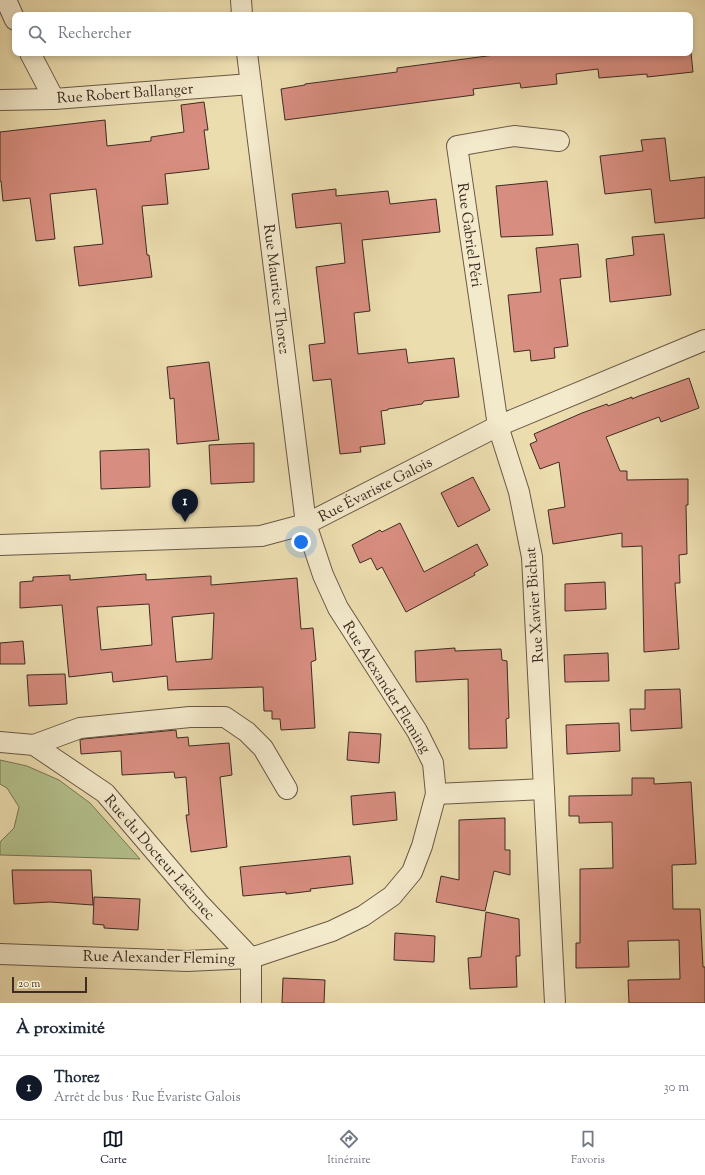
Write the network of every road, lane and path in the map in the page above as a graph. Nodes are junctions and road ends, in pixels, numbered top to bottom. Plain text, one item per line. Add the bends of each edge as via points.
1 (6, 0) edge
2 (241, 0) edge
3 (242, 12) edge
4 (12, 13) edge
5 (32, 56) edge
6 (247, 56) edge
7 (251, 84) junction
8 (54, 99) junction
9 (0, 100) edge
10 (559, 141) dead end
11 (705, 340) edge
12 (498, 426) junction
13 (306, 524) junction
14 (0, 545) edge
15 (0, 742) edge
16 (34, 745) junction
17 (287, 789) dead end
18 (544, 789) junction
19 (436, 794) junction
20 (0, 954) edge
21 (250, 958) junction
22 (251, 1003) edge
23 (555, 1003) edge

1 - 4 street
2 - 3 street
5 - 8 street
6 - 7 street, Rue Maurice Thorez
7 - 8 street, Rue Robert Ballanger
7 - 13 street, Rue Maurice Thorez
8 - 9 street, Rue Robert Ballanger
10 - 12 street, Rue Gabriel Péri via 514,136 457,146
11 - 12 street, Rue Évariste Galois
12 - 13 street, Rue Évariste Galois
12 - 18 street, Rue Xavier Bichat via 519,492 532,557
13 - 14 street, Rue Évariste Galois via 261,536
13 - 19 street, Rue Alexander Fleming via 323,575 338,608 420,737 433,762
15 - 16 street, Rue du Docteur Laënnec
16 - 17 street via 80,728 190,717 225,717 247,732 263,748
16 - 21 street, Rue du Docteur Laënnec via 105,793 198,902
18 - 19 street
18 - 23 street, Rue Xavier Bichat
19 - 21 street, Rue Alexander Fleming via 412,872 392,896 363,916 332,931
20 - 21 street, Rue Alexander Fleming via 187,961
21 - 22 street

